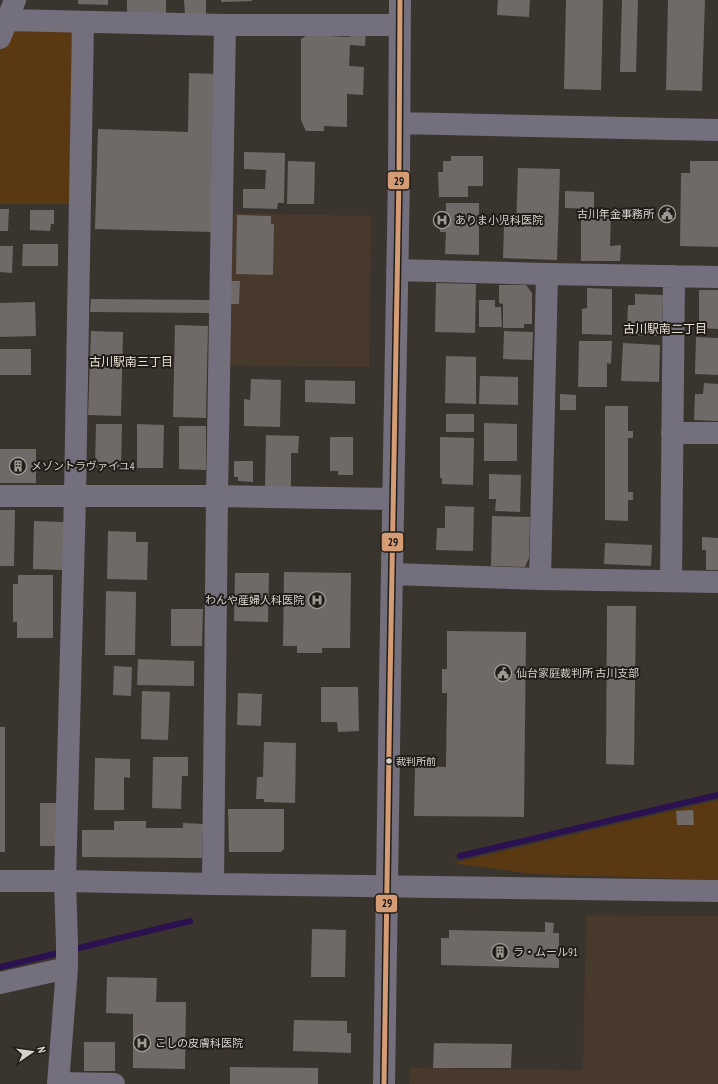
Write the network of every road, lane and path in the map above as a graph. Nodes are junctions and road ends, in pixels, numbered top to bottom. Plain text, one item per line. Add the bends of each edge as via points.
1 (15, 0) edge
2 (400, 0) edge
3 (83, 22) junction
4 (226, 25) junction
5 (400, 25) junction
6 (4, 29) edge
7 (399, 123) junction
8 (718, 130) edge
9 (397, 270) junction
10 (547, 274) junction
11 (674, 276) junction
12 (718, 277) edge
13 (672, 432) junction
14 (718, 433) edge
15 (0, 496) edge
16 (75, 496) junction
17 (217, 496) junction
18 (393, 499) junction
19 (392, 574) junction
20 (540, 579) junction
21 (671, 581) junction
22 (718, 582) edge
23 (0, 881) edge
24 (65, 881) junction
25 (213, 884) junction
26 (388, 886) junction
27 (718, 891) edge
28 (67, 957) junction
29 (0, 983) edge
30 (58, 1083) edge
31 (114, 1084) edge
32 (384, 1084) edge

1 - 6 street
2 - 5 street
3 - 4 street
3 - 6 street
3 - 16 street
4 - 5 street
4 - 17 street
5 - 7 street
7 - 8 street
7 - 9 street
9 - 10 street
9 - 18 street
10 - 11 street
10 - 20 street
11 - 12 street
11 - 13 street
13 - 14 street
13 - 21 street
15 - 16 street
16 - 17 street
16 - 24 street
17 - 18 street
17 - 25 street
18 - 19 street
19 - 20 street
19 - 26 street
20 - 21 street
21 - 22 street
23 - 24 street
24 - 25 street
24 - 28 street
25 - 26 street
26 - 27 street
26 - 32 street
28 - 29 street
28 - 30 street
30 - 31 street

